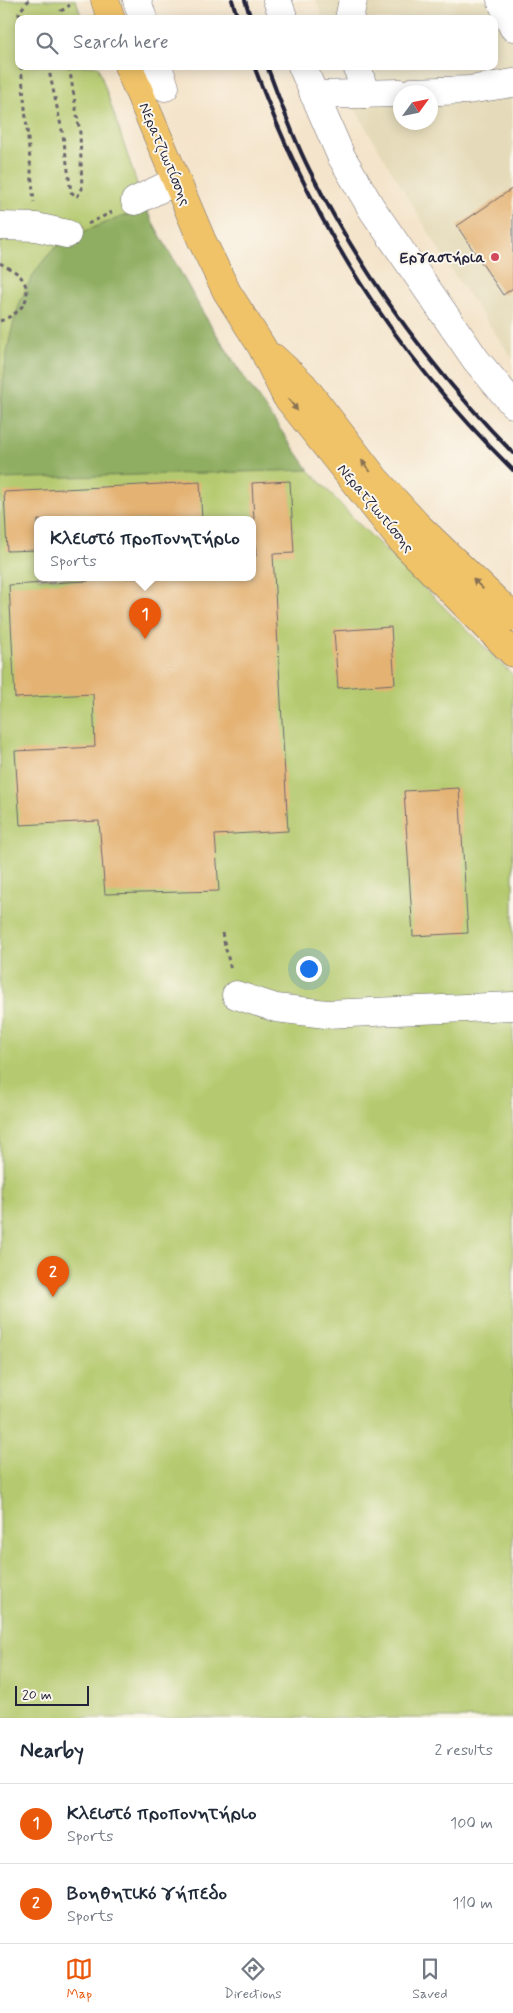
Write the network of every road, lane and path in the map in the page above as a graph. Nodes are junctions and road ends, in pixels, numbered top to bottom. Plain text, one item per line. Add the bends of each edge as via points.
1 (29, 0) edge
2 (105, 0) edge
3 (137, 0) edge
4 (277, 0) edge
5 (353, 0) edge
6 (501, 0) edge
7 (70, 5) dead end
8 (20, 15) edge
9 (60, 15) edge
10 (111, 15) edge
11 (142, 15) edge
12 (283, 15) edge
13 (350, 15) edge
14 (513, 27) edge
15 (513, 31) edge
16 (498, 32) edge
17 (20, 70) edge
18 (49, 70) edge
19 (70, 70) edge
20 (130, 70) edge
21 (304, 70) edge
22 (358, 70) edge
23 (513, 83) edge
24 (438, 91) edge
25 (393, 93) edge
26 (365, 94) junction
27 (314, 95) junction
28 (176, 181) junction
29 (135, 202) joint
30 (0, 226) edge
31 (36, 227) junction
32 (67, 234) joint
33 (0, 263) edge
34 (0, 321) edge
35 (262, 347) junction
36 (513, 404) edge
37 (513, 617) edge
38 (513, 652) edge
39 (222, 933) dead end
40 (236, 995) joint
41 (513, 1006) edge

1 - 8 path
2 - 10 main road
3 - 11 street
4 - 12 street
5 - 13 street
6 - 14 street
7 - 9 path
15 - 16 street
17 - 31 path
18 - 19 path via 71,192 77,197 82,189 80,133
20 - 28 main road, Νερατζιωτίσσης
21 - 27 street
22 - 26 street
23 - 24 street
25 - 26 street
26 - 27 street
27 - 36 street via 341,156 372,209 476,360
28 - 29 street
28 - 35 main road, Νερατζιωτίσσης via 227,292
29 - 32 path
30 - 31 street
31 - 32 street
33 - 34 path via 20,276 27,293 24,307 14,316
37 -> 35 main road, Νερατζιωτίσσης via 417,525 376,480 303,385
35 -> 38 main road, Νερατζιωτίσσης via 286,396 363,495 407,546
39 - 40 path
40 - 41 street via 276,1008 326,1014

